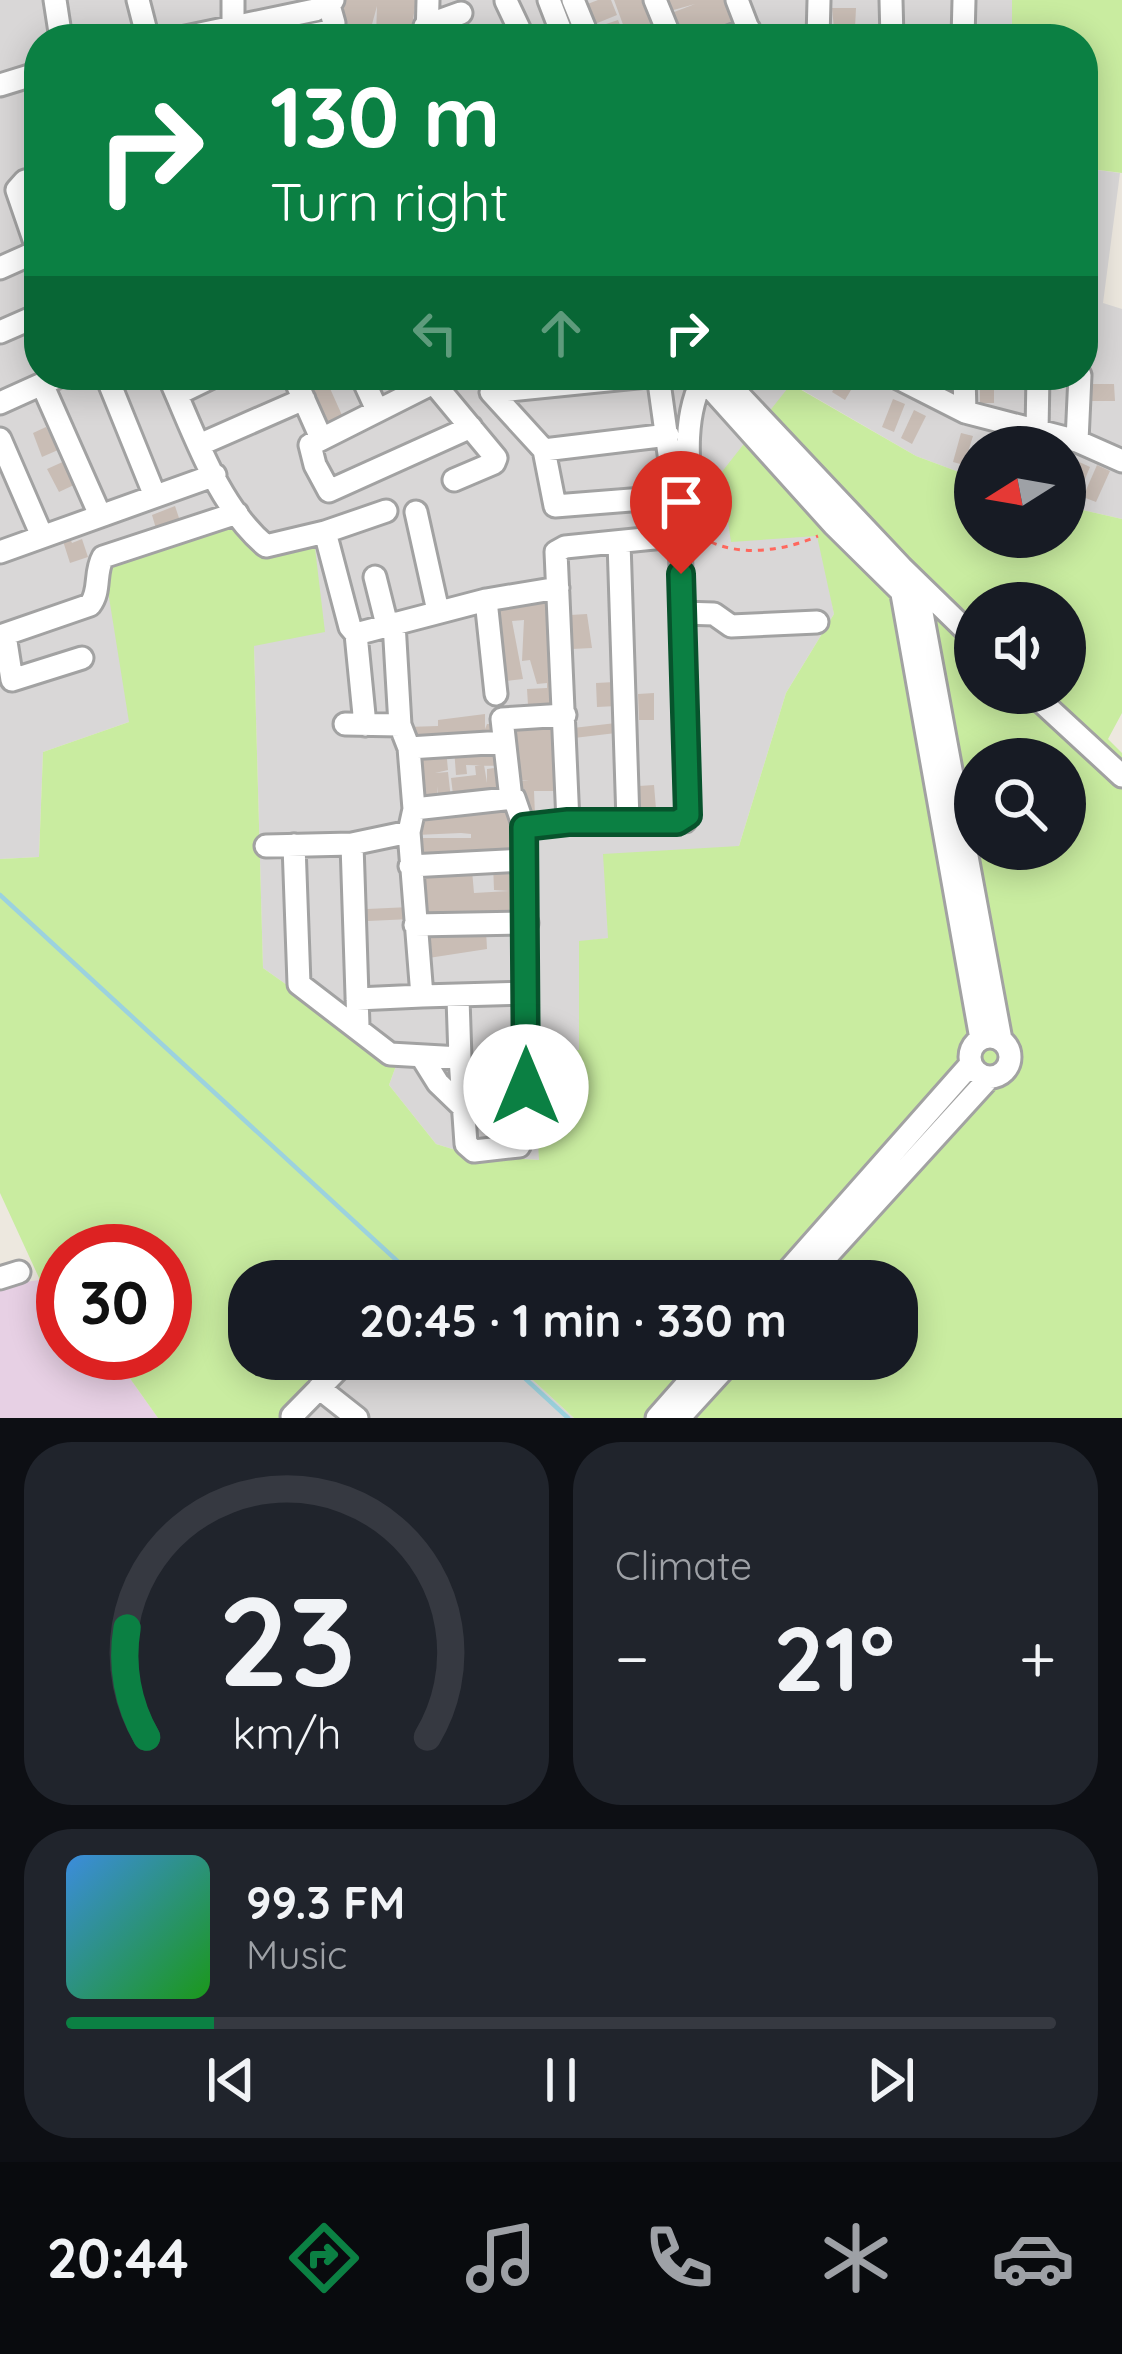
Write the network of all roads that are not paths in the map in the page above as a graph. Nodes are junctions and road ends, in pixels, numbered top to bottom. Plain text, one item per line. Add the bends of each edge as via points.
1 (331, 2) edge
2 (461, 13) dead end
3 (248, 24) edge
4 (442, 24) edge
5 (24, 182) edge
6 (24, 211) edge
7 (28, 390) edge
8 (56, 390) edge
9 (112, 390) edge
10 (175, 390) edge
11 (300, 390) edge
12 (368, 390) edge
13 (412, 390) edge
14 (438, 390) edge
15 (489, 390) edge
16 (660, 390) edge
17 (702, 390) edge
18 (719, 390) edge
19 (721, 390) edge
20 (921, 390) edge
21 (964, 390) edge
22 (1038, 390) edge
23 (1079, 390) edge
24 (304, 399) junction
25 (0, 403) edge
26 (377, 410) junction
27 (964, 412) junction
28 (1015, 426) edge
29 (1037, 426) edge
30 (1078, 426) edge
31 (471, 427) junction
32 (668, 435) junction
33 (321, 438) junction
34 (0, 439) edge
35 (199, 445) junction
36 (1086, 445) edge
37 (544, 450) junction
38 (1122, 461) edge
39 (215, 475) junction
40 (454, 480) dead end
41 (154, 496) junction
42 (386, 511) dead end
43 (416, 512) dead end
44 (237, 513) junction
45 (100, 515) junction
46 (325, 532) junction
47 (687, 535) junction
48 (42, 536) junction
49 (619, 542) junction
50 (0, 552) edge
51 (375, 577) dead end
52 (558, 588) junction
53 (921, 598) junction
54 (486, 600) junction
55 (438, 611) junction
56 (682, 613) junction
57 (817, 622) dead end
58 (954, 623) edge
59 (390, 624) junction
60 (356, 634) junction
61 (2, 636) edge
62 (82, 658) dead end
63 (496, 694) dead end
64 (1055, 714) edge
65 (565, 715) junction
66 (400, 725) junction
67 (504, 742) junction
68 (409, 748) junction
69 (1122, 776) edge
70 (511, 799) junction
71 (411, 820) junction
72 (628, 821) junction
73 (568, 822) junction
74 (524, 827) junction
75 (352, 844) junction
76 (294, 845) junction
77 (266, 846) dead end
78 (525, 860) junction
79 (410, 866) junction
80 (527, 923) junction
81 (416, 925) junction
82 (526, 993) junction
83 (422, 996) junction
84 (458, 998) junction
85 (357, 999) junction
86 (358, 1026) junction
87 (991, 1040) junction
88 (423, 1058) junction
89 (460, 1058) junction
90 (980, 1071) junction
91 (465, 1109) junction
92 (799, 1260) edge
93 (822, 1260) edge
94 (328, 1380) edge
95 (691, 1380) edge
96 (714, 1380) edge
97 (320, 1388) junction
98 (292, 1416) edge
99 (357, 1418) edge
100 (657, 1418) edge
101 (680, 1418) edge

1 - 3 street
2 - 4 street
5 - 6 street via 17,190
7 - 25 street
8 - 45 street
9 - 41 street
10 - 35 street
11 - 24 street
12 - 26 street
13 - 26 street
14 - 31 street
15 - 37 street
16 - 32 street
17 - 47 street via 689,432
18 - 53 street via 834,525
19 - 53 street via 902,568
20 - 27 street
21 - 27 street
22 - 29 street
23 - 30 street
24 - 33 street
24 - 35 street
26 - 33 street
27 - 28 street
31 - 33 street via 332,492 310,454
31 - 40 street via 495,461
32 - 37 street
32 - 37 street via 669,497 556,506
34 - 48 street
35 - 39 street
36 - 38 street
39 - 41 street
39 - 44 street
41 - 45 street
42 - 46 street
43 - 55 street
44 - 46 street via 266,546
44 - 61 street via 103,557 90,605
45 - 48 street
46 - 60 street
47 - 49 street
47 - 56 street
48 - 50 street
49 - 52 street via 558,549
49 - 72 street
51 - 59 street
52 - 54 street
52 - 65 street
53 - 58 street
53 - 87 street
54 - 55 street
54 - 63 street
55 - 59 street
56 - 57 street via 714,614 731,626
56 - 72 street via 688,815
59 - 60 street
59 - 66 street
60 - 66 street via 355,725
61 - 62 street via 10,678
64 - 69 street
65 - 67 street via 502,719
65 - 73 street
66 - 68 street
67 - 68 street
67 - 70 street
68 - 71 street
70 - 71 street
70 - 74 street
71 - 75 street
71 - 79 street
72 - 73 street
73 - 74 street
74 - 78 street
75 - 76 street
75 - 85 street
76 - 77 street
76 - 86 street via 298,980
78 - 79 street
78 - 80 street
79 - 81 street
80 - 81 street
80 - 82 street
81 - 83 street
82 - 84 street
82 - 91 street via 524,1142 474,1151 466,1144
83 - 84 street
83 - 85 street
84 - 89 street
85 - 86 street
86 - 88 street via 390,1054
87 - 90 street via 972,1049
87 - 90 street via 1010,1052 1009,1065 1000,1076
88 - 89 street
88 - 91 street
89 - 91 street
90 - 92 street
90 - 93 street
94 - 97 street
95 - 100 street
96 - 101 street
97 - 98 street
97 - 99 street

